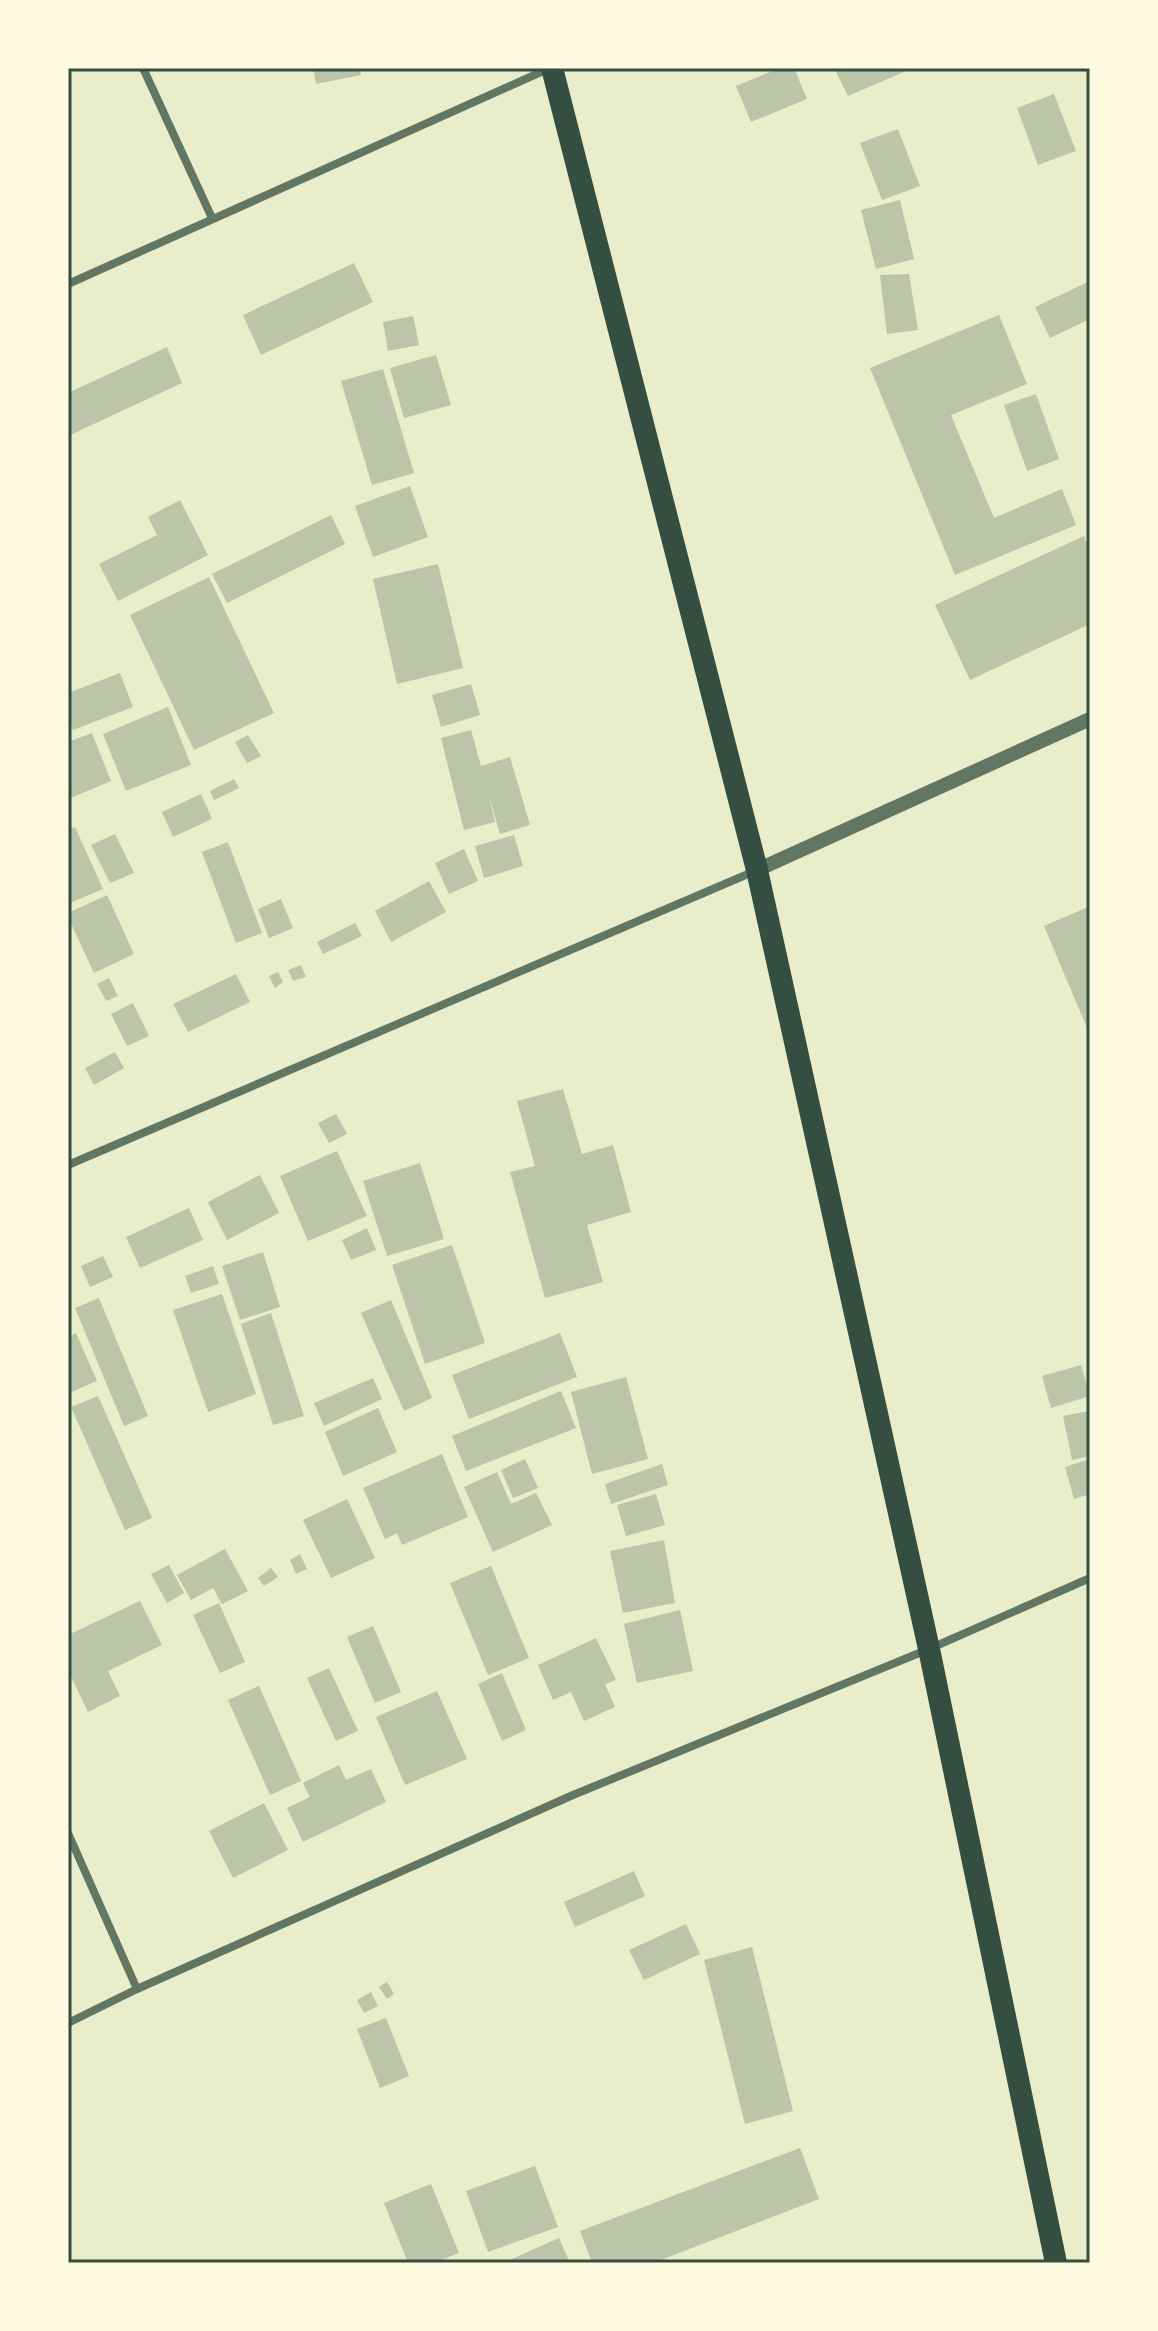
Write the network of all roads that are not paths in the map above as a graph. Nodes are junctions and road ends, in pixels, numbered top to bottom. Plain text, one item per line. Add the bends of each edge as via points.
1 (143, 68) edge
2 (552, 68) edge
3 (212, 218) junction
4 (68, 284) edge
5 (1090, 719) edge
6 (757, 870) junction
7 (68, 1165) edge
8 (1090, 1578) edge
9 (929, 1649) junction
10 (68, 1833) edge
11 (137, 1989) junction
12 (68, 2023) edge
13 (1056, 2263) edge

1 - 3 street
2 - 3 street
2 - 6 highway
3 - 4 street
5 - 6 street
6 - 7 street
6 - 9 highway
8 - 9 street
9 - 11 street via 573,1795
9 - 13 highway
10 - 11 street
11 - 12 street

